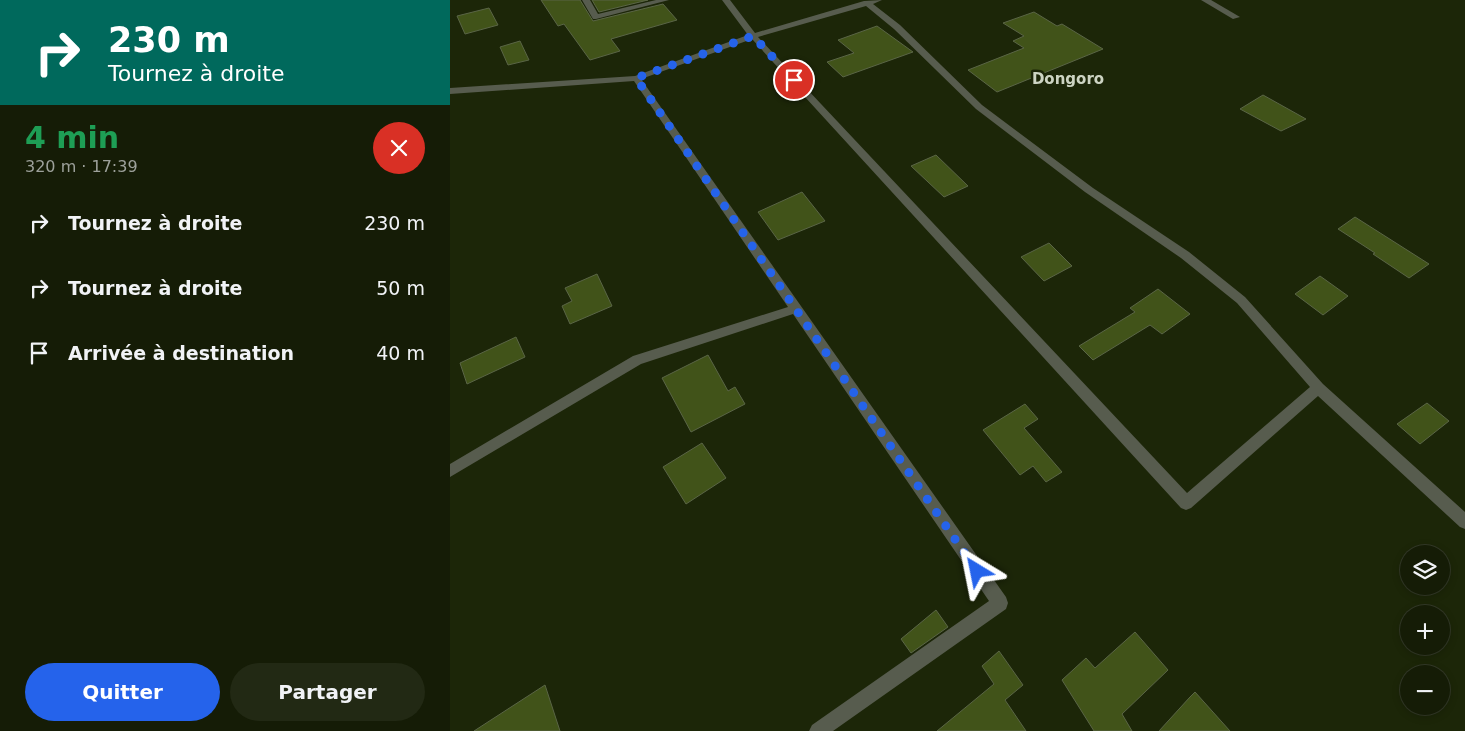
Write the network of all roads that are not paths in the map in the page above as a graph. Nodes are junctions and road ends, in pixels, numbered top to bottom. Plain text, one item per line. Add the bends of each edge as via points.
1 (586, 0) edge
2 (665, 0) edge
3 (726, 0) edge
4 (878, 0) edge
5 (1204, 0) edge
6 (867, 3) junction
7 (1236, 17) dead end
8 (753, 36) junction
9 (636, 78) junction
10 (450, 91) edge
11 (796, 309) junction
12 (1318, 388) junction
13 (450, 471) edge
14 (1465, 522) edge
15 (818, 731) edge

1 - 2 street via 596,17
3 - 8 street
4 - 6 street
5 - 7 street
6 - 8 street
6 - 12 street via 897,27 979,107 1089,190 1185,255 1241,300
8 - 9 street
8 - 12 street via 1186,503
9 - 10 street
9 - 11 street
11 - 13 street via 637,360
11 - 15 street via 1000,603
12 - 14 street

